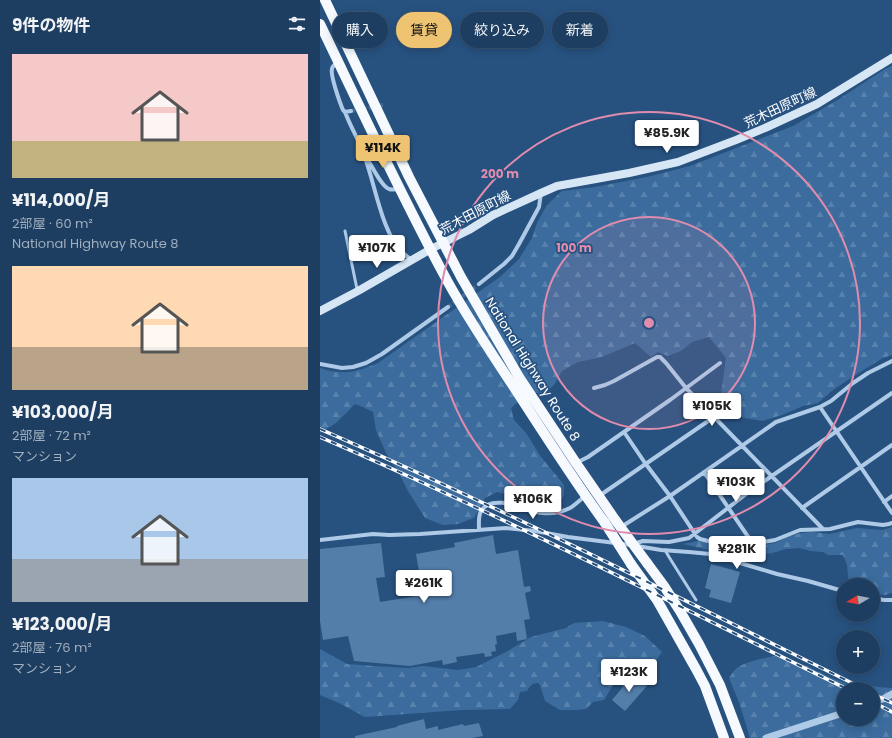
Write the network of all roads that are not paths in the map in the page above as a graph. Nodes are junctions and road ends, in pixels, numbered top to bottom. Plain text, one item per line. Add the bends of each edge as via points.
1 (325, 0) edge
2 (320, 24) edge
3 (892, 58) edge
4 (338, 61) junction
5 (351, 111) tunnel mouth
6 (344, 112) junction
7 (365, 156) junction
8 (400, 189) junction
9 (540, 193) junction
10 (345, 231) dead end
11 (443, 243) junction
12 (431, 249) junction
13 (412, 260) junction
14 (479, 284) tunnel mouth
15 (358, 291) junction
16 (448, 307) tunnel mouth
17 (320, 310) edge
18 (892, 361) edge
19 (720, 363) dead end
20 (320, 364) edge
21 (594, 388) dead end
22 (686, 388) junction
23 (892, 393) edge
24 (820, 407) junction
25 (714, 417) junction
26 (624, 432) junction
27 (837, 432) junction
28 (892, 445) edge
29 (741, 446) junction
30 (645, 463) junction
31 (576, 464) junction
32 (861, 467) junction
33 (704, 472) junction
34 (771, 477) junction
35 (585, 496) junction
36 (599, 496) junction
37 (670, 496) junction
38 (892, 496) edge
39 (884, 502) junction
40 (729, 508) junction
41 (802, 508) junction
42 (892, 513) edge
43 (892, 523) edge
44 (619, 524) junction
45 (479, 529) junction
46 (823, 529) junction
47 (694, 534) junction
48 (320, 540) edge
49 (753, 544) junction
50 (631, 545) junction
51 (666, 550) junction
52 (836, 589) edge
53 (880, 599) edge
54 (696, 600) dead end
55 (892, 600) edge
56 (892, 694) edge
57 (880, 700) edge
58 (836, 714) edge
59 (724, 738) edge
60 (740, 738) edge
61 (766, 738) edge

1 - 11 highway, National Highway Route 8
2 - 4 highway, National Highway Route 8
3 - 9 main road, 荒木田原町線 via 817,104 736,140 678,162 558,186
4 - 6 street via 331,71
4 - 8 highway, National Highway Route 8
5 - 6 street
6 - 7 street
7 - 8 street via 384,185
7 - 13 street via 390,235 401,252
8 - 12 highway, National Highway Route 8
9 - 11 main road, 荒木田原町線
9 - 14 street via 539,207 512,256
10 - 15 lane
11 - 12 main road, 荒木田原町線
11 - 31 highway, National Highway Route 8 via 519,377
12 - 13 main road, 荒木田原町線
12 - 35 highway, National Highway Route 8 via 491,353
13 - 15 main road, 荒木田原町線
15 - 17 main road, 荒木田原町線
16 - 20 street via 366,363 342,368
18 - 24 street via 863,376
19 - 22 street
21 - 22 street via 605,385 657,357 666,363
22 - 25 street
22 - 26 street
23 - 27 street
24 - 27 street
24 - 29 street via 776,422
25 - 29 street
25 - 30 street
26 - 30 street
26 - 31 street
27 - 32 street
27 - 34 street
28 - 32 street
29 - 33 street
29 - 34 street
30 - 36 street
30 - 37 street
31 - 36 highway, National Highway Route 8
32 - 39 street
32 - 41 street
33 - 37 street
33 - 40 street
34 - 40 street
34 - 41 street
35 - 45 street via 570,508 560,512 536,512 492,502 482,511
35 - 59 highway, National Highway Route 8, bridge via 657,600 705,686
36 - 44 highway, National Highway Route 8
37 - 44 street
37 - 47 street
38 - 39 street
39 - 42 street
40 - 47 street
40 - 49 street
41 - 46 street
43 - 46 street via 883,525 858,522 830,530
44 - 60 highway, National Highway Route 8, bridge via 676,605 720,685
45 - 48 street via 420,534 373,534
45 - 50 street via 535,531
46 - 49 street via 800,530 775,540
47 - 49 street via 718,544
47 - 50 street via 683,540 643,541
50 - 51 street
51 - 52 street via 710,554
51 - 54 lane
53 - 55 street
56 - 57 street
58 - 61 street

